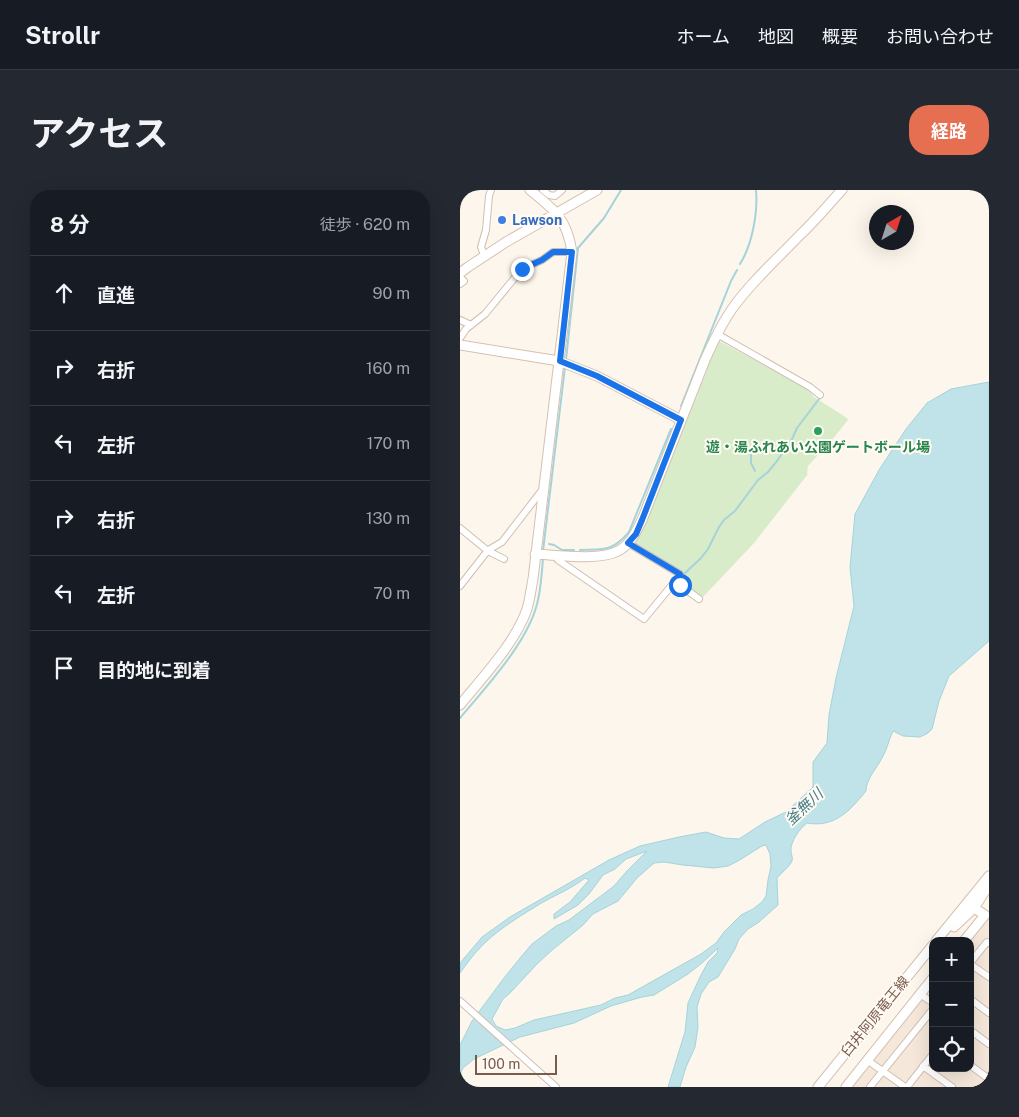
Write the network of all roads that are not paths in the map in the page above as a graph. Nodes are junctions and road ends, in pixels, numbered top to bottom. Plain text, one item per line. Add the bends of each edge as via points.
1 (491, 190) edge
2 (543, 190) edge
3 (562, 190) edge
4 (597, 190) edge
5 (842, 190) edge
6 (533, 191) edge
7 (556, 212) junction
8 (572, 252) junction
9 (484, 255) junction
10 (460, 275) edge
11 (460, 284) edge
12 (460, 320) edge
13 (471, 325) junction
14 (717, 334) junction
15 (460, 338) edge
16 (460, 345) edge
17 (560, 361) junction
18 (820, 395) dead end
19 (681, 420) junction
20 (544, 488) junction
21 (460, 528) edge
22 (628, 543) junction
23 (488, 551) junction
24 (535, 554) junction
25 (554, 555) junction
26 (504, 559) dead end
27 (672, 584) dead end
28 (460, 586) edge
29 (699, 599) dead end
30 (460, 705) edge
31 (989, 876) edge
32 (989, 885) edge
33 (974, 908) junction
34 (988, 915) edge
35 (939, 937) edge
36 (944, 937) edge
37 (968, 937) edge
38 (989, 943) edge
39 (929, 950) edge
40 (974, 958) edge
41 (974, 966) edge
42 (989, 977) edge
43 (930, 982) edge
44 (920, 994) junction
45 (929, 1000) edge
46 (460, 1001) edge
47 (974, 1002) edge
48 (989, 1013) edge
49 (929, 1014) edge
50 (974, 1033) edge
51 (989, 1044) edge
52 (929, 1059) edge
53 (867, 1060) junction
54 (923, 1066) junction
55 (974, 1068) edge
56 (882, 1071) junction
57 (989, 1079) edge
58 (556, 1087) edge
59 (818, 1087) edge
60 (846, 1087) edge
61 (870, 1087) edge
62 (906, 1087) edge
63 (952, 1087) edge

1 - 9 street via 481,247
2 - 3 street via 555,196
4 - 7 street
5 - 14 street via 744,294
6 - 7 street
7 - 8 street via 569,235
7 - 9 street
8 - 13 street via 553,252 522,269 485,314
8 - 17 street
9 - 10 street
10 - 11 street via 464,281
12 - 13 street
13 - 15 street
14 - 18 street
14 - 19 street
16 - 17 street
17 - 19 street via 597,376
17 - 20 street
19 - 22 street via 636,534
20 - 23 street via 502,542
20 - 24 street
21 - 23 street
22 - 25 street via 610,555
22 - 29 street via 680,574 680,585
23 - 26 street
23 - 28 street
24 - 25 street
24 - 30 street via 530,596 519,625 503,651
25 - 27 street via 644,619
31 - 35 street
32 - 33 street
33 - 34 street
33 - 36 street
34 - 37 street
38 - 40 street
39 - 59 street, 臼井阿原竜王線
41 - 42 street
43 - 44 street
44 - 45 street
44 - 53 street
46 - 58 street
47 - 48 street
49 - 56 street
50 - 51 street
52 - 54 street
53 - 56 street
53 - 60 street
54 - 62 street
54 - 63 street
55 - 57 street
56 - 61 street
56 - 62 street

